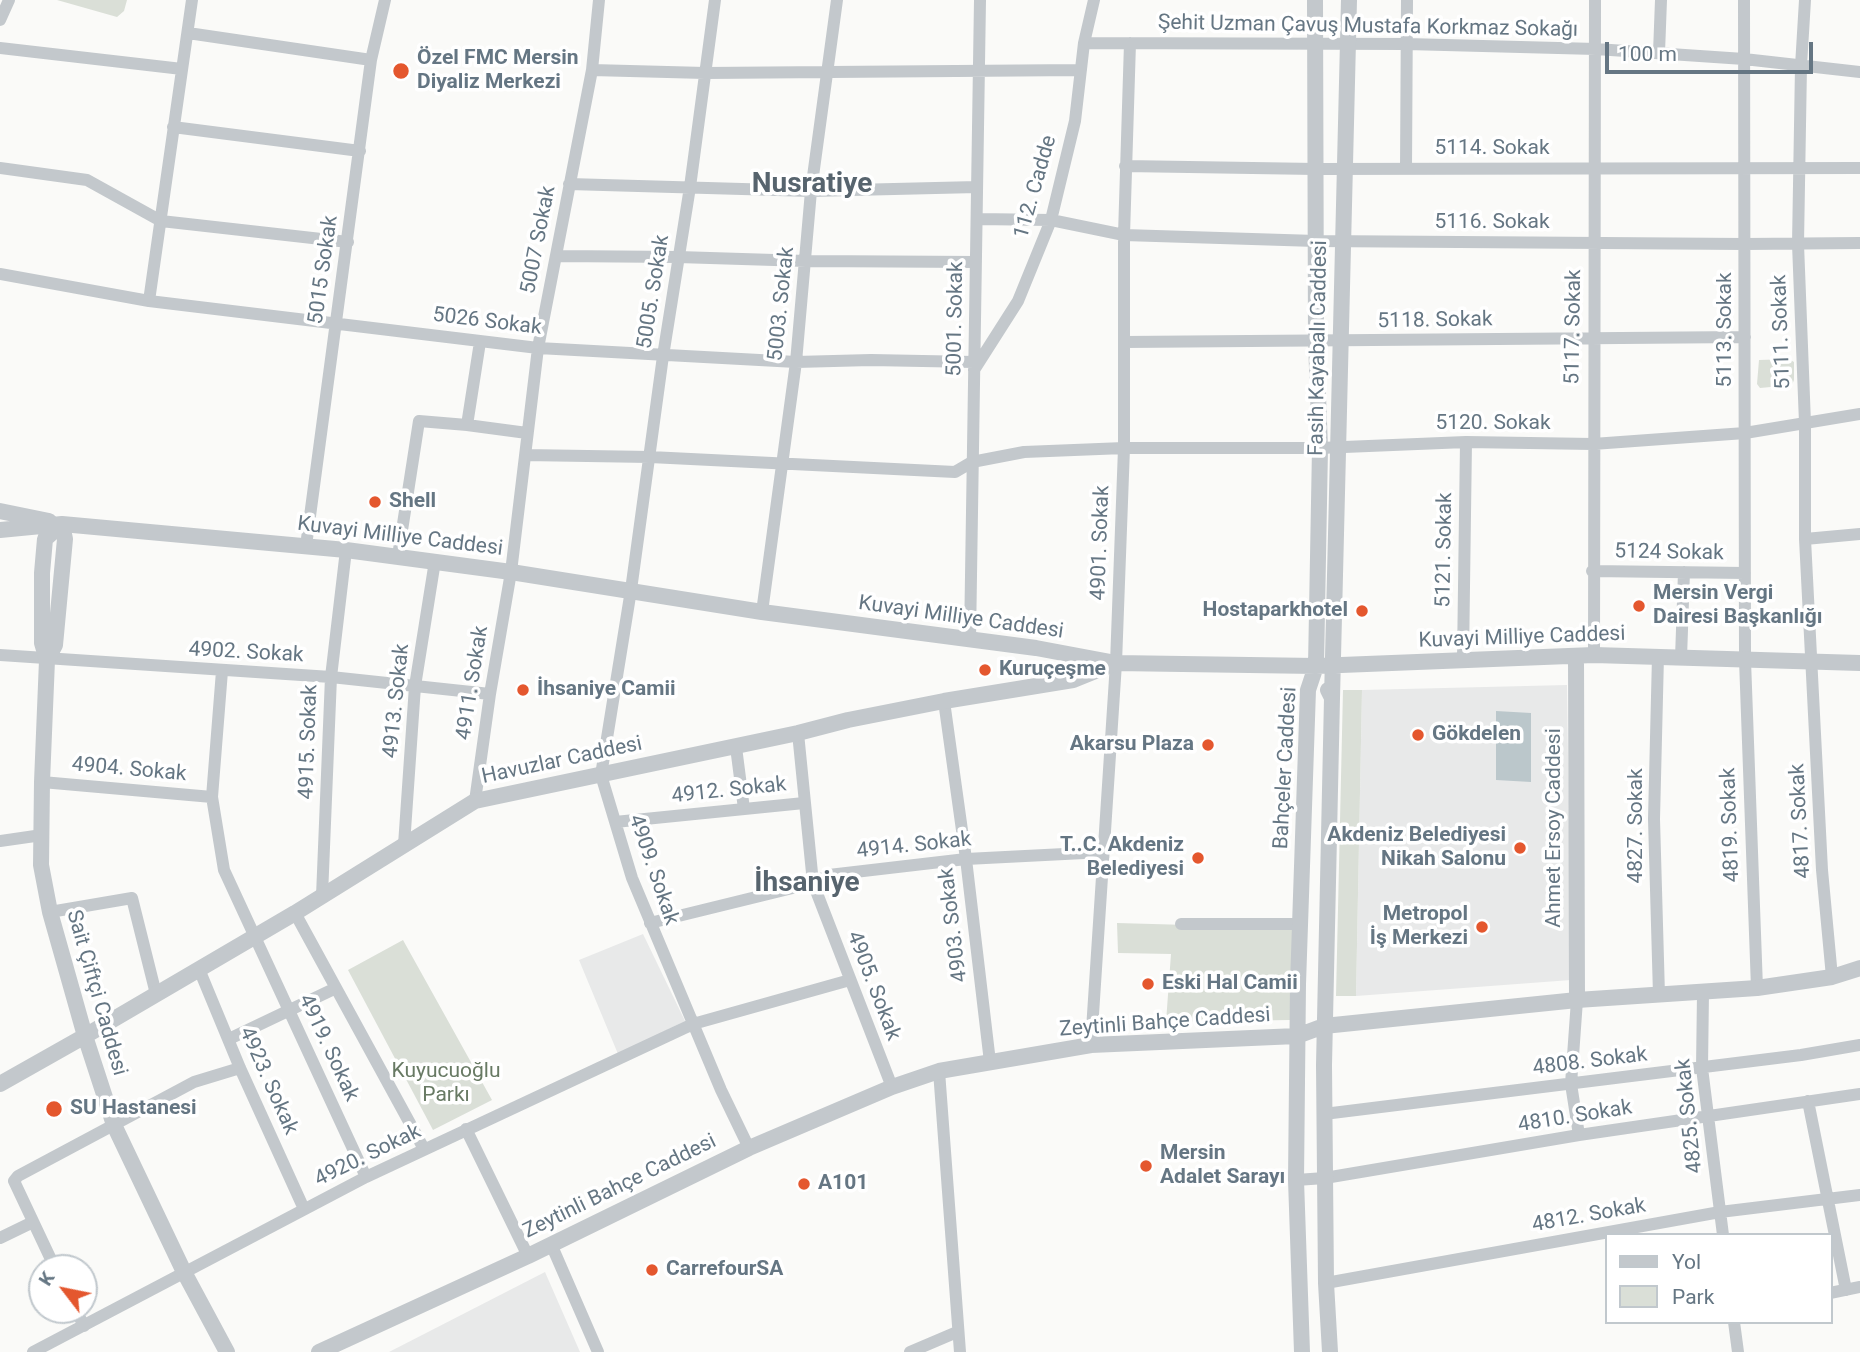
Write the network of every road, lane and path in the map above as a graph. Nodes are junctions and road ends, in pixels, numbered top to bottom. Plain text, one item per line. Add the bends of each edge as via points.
1 (9, 0) edge
2 (192, 0) edge
3 (386, 0) edge
4 (599, 0) edge
5 (715, 0) edge
6 (837, 0) edge
7 (980, 0) edge
8 (1094, 0) edge
9 (1315, 0) edge
10 (1349, 0) edge
11 (1408, 0) edge
12 (1595, 0) edge
13 (1661, 0) edge
14 (1744, 0) edge
15 (1805, 0) edge
16 (0, 20) edge
17 (188, 33) junction
18 (1084, 43) junction
19 (1130, 43) junction
20 (1315, 44) junction
21 (1348, 44) junction
22 (1407, 44) junction
23 (0, 48) edge
24 (1597, 49) junction
25 (1659, 53) junction
26 (1744, 59) junction
27 (371, 60) junction
28 (1801, 66) junction
29 (182, 69) junction
30 (592, 70) junction
31 (1081, 70) junction
32 (829, 71) junction
33 (979, 71) junction
34 (1860, 72) edge
35 (705, 73) junction
36 (173, 127) junction
37 (360, 151) junction
38 (1125, 166) junction
39 (1745, 167) junction
40 (1800, 167) junction
41 (1860, 167) edge
42 (0, 168) edge
43 (1595, 168) junction
44 (1316, 169) junction
45 (1345, 169) junction
46 (1406, 169) junction
47 (569, 184) junction
48 (691, 187) junction
49 (977, 187) junction
50 (811, 191) junction
51 (977, 219) junction
52 (1051, 220) junction
53 (160, 221) junction
54 (1124, 235) junction
55 (1316, 241) junction
56 (1343, 241) junction
57 (348, 243) junction
58 (1595, 243) junction
59 (1860, 243) edge
60 (1745, 244) junction
61 (1798, 244) junction
62 (557, 256) junction
63 (678, 257) junction
64 (806, 261) junction
65 (976, 262) junction
66 (0, 275) edge
67 (149, 301) junction
68 (336, 325) junction
69 (1594, 337) junction
70 (1745, 337) junction
71 (480, 342) junction
72 (1125, 342) junction
73 (1316, 342) junction
74 (1340, 342) junction
75 (538, 348) junction
76 (663, 356) junction
77 (796, 362) junction
78 (974, 366) junction
79 (1860, 414) edge
80 (1805, 423) junction
81 (467, 425) junction
82 (527, 433) junction
83 (1745, 433) junction
84 (1466, 442) junction
85 (1593, 444) junction
86 (1338, 447) junction
87 (1124, 448) junction
88 (1320, 448) junction
89 (525, 455) junction
90 (650, 457) junction
91 (972, 462) junction
92 (782, 463) junction
93 (0, 511) edge
94 (62, 524) junction
95 (0, 530) edge
96 (1860, 534) edge
97 (1805, 539) junction
98 (306, 545) junction
99 (346, 550) junction
100 (398, 556) junction
101 (435, 561) junction
102 (1592, 571) junction
103 (511, 572) junction
104 (1684, 572) junction
105 (1745, 573) junction
106 (631, 590) junction
107 (762, 611) junction
108 (970, 640) junction
109 (0, 655) edge
110 (1594, 655) junction
111 (1576, 656) junction
112 (1658, 656) junction
113 (1682, 658) junction
114 (1462, 659) junction
115 (47, 660) junction
116 (1745, 660) junction
117 (1116, 663) junction
118 (1811, 663) junction
119 (1860, 663) edge
120 (1333, 666) junction
121 (1316, 667) junction
122 (222, 671) junction
123 (331, 677) junction
124 (415, 686) junction
125 (490, 694) junction
126 (1332, 698) junction
127 (944, 701) junction
128 (798, 733) junction
129 (736, 747) junction
130 (601, 775) junction
131 (42, 782) junction
132 (212, 796) junction
133 (475, 801) junction
134 (804, 803) junction
135 (744, 809) junction
136 (615, 822) junction
137 (42, 835) junction
138 (0, 841) edge
139 (404, 845) junction
140 (1104, 852) junction
141 (966, 859) junction
142 (813, 883) junction
143 (322, 896) junction
144 (50, 912) junction
145 (295, 913) junction
146 (650, 923) junction
147 (1181, 924) dead end
148 (1300, 924) junction
149 (255, 935) junction
150 (1860, 968) edge
151 (199, 969) junction
152 (1832, 977) junction
153 (850, 980) junction
154 (336, 988) junction
155 (1757, 988) junction
156 (1703, 993) junction
157 (156, 994) junction
158 (1660, 995) junction
159 (1577, 1000) junction
160 (289, 1009) junction
161 (693, 1024) junction
162 (1324, 1026) junction
163 (1297, 1036) junction
164 (85, 1037) junction
165 (229, 1040) junction
166 (1091, 1045) junction
167 (1860, 1045) edge
168 (990, 1062) junction
169 (240, 1068) junction
170 (1702, 1068) junction
171 (939, 1071) junction
172 (0, 1084) edge
173 (1571, 1084) junction
174 (892, 1087) junction
175 (1860, 1094) edge
176 (1808, 1101) junction
177 (1324, 1114) junction
178 (1708, 1115) junction
179 (114, 1125) junction
180 (466, 1129) junction
181 (1579, 1135) junction
182 (749, 1147) junction
183 (424, 1149) junction
184 (366, 1177) junction
185 (1325, 1178) junction
186 (1296, 1180) junction
187 (1860, 1195) edge
188 (1828, 1200) junction
189 (304, 1209) junction
190 (1720, 1212) junction
191 (33, 1222) junction
192 (1723, 1233) edge
193 (0, 1238) edge
194 (551, 1244) junction
195 (48, 1254) edge
196 (528, 1256) junction
197 (184, 1272) junction
198 (1326, 1283) junction
199 (1860, 1287) edge
200 (1846, 1290) junction
201 (1832, 1293) edge
202 (1734, 1324) edge
203 (83, 1326) joint
204 (957, 1332) junction
205 (33, 1352) edge
206 (227, 1352) edge
207 (319, 1352) edge
208 (598, 1352) edge
209 (910, 1352) edge
210 (960, 1352) edge
211 (1302, 1352) edge
212 (1330, 1352) edge
213 (1738, 1352) edge

1 - 16 street
2 - 17 street
3 - 27 street, 5015 Sokak
4 - 30 street, 5007 Sokak
5 - 35 street, 5005. Sokak
6 - 32 street, 5003. Sokak
7 - 33 street, 5001. Sokak
8 - 18 street, 112. Cadde
9 - 20 street, Fasih Kayabalı Caddesi
10 - 21 street, Fasih Kayabalı Caddesi
11 - 22 street
12 - 24 street, 5117. Sokak
13 - 25 street
14 - 26 street, 5113. Sokak
15 - 28 street, 5111. Sokak
17 - 27 street
17 - 29 street
18 - 19 street, Şehit Uzman Çavuş Mustafa Korkmaz Sokağı
18 - 31 street, 112. Cadde
19 - 20 street, Şehit Uzman Çavuş Mustafa Korkmaz Sokağı
19 - 38 street, 4901. Sokak
20 - 21 street, Şehit Uzman Çavuş Mustafa Korkmaz Sokağı
20 - 44 street, Fasih Kayabalı Caddesi
21 - 22 street, Şehit Uzman Çavuş Mustafa Korkmaz Sokağı
21 - 45 street, Fasih Kayabalı Caddesi
22 - 24 street, Şehit Uzman Çavuş Mustafa Korkmaz Sokağı
22 - 46 street
23 - 29 street
24 - 25 street, Şehit Uzman Çavuş Mustafa Korkmaz Sokağı
24 - 43 street, 5117. Sokak
25 - 26 street, Şehit Uzman Çavuş Mustafa Korkmaz Sokağı
26 - 28 street, Şehit Uzman Çavuş Mustafa Korkmaz Sokağı
26 - 39 street, 5113. Sokak
27 - 37 street, 5015 Sokak
28 - 34 street, Şehit Uzman Çavuş Mustafa Korkmaz Sokağı
28 - 40 street, 5111. Sokak
29 - 36 street
30 - 35 street
30 - 47 street, 5007 Sokak
31 - 33 street
31 - 52 street, 112. Cadde
32 - 33 street
32 - 35 street
32 - 50 street, 5003. Sokak
33 - 49 street, 5001. Sokak
35 - 48 street, 5005. Sokak
36 - 37 street
36 - 53 street
37 - 57 street, 5015 Sokak
38 - 44 street, 5114. Sokak
38 - 54 street, 4901. Sokak
39 - 40 street, 5114. Sokak
39 - 43 street, 5114. Sokak
39 - 60 street, 5113. Sokak
40 - 41 street, 5114. Sokak
40 - 61 street, 5111. Sokak
42 - 53 street via 87,180
43 - 46 street, 5114. Sokak
43 - 58 street, 5117. Sokak
44 - 45 street, 5114. Sokak
44 - 55 street, Fasih Kayabalı Caddesi
45 - 46 street, 5114. Sokak
45 - 56 street, Fasih Kayabalı Caddesi
47 - 48 street
47 - 62 street, 5007 Sokak
48 - 50 street
48 - 63 street, 5005. Sokak
49 - 50 street
49 - 51 street, 5001. Sokak
50 - 64 street, 5003. Sokak
51 - 52 street, 5116. Sokak
51 - 65 street, 5001. Sokak
52 - 54 street, 5116. Sokak
52 - 78 street, 112. Cadde via 1018,301
53 - 57 street
53 - 67 street
54 - 55 street, 5116. Sokak
54 - 72 street, 4901. Sokak
55 - 56 street, 5116. Sokak
55 - 73 street, Fasih Kayabalı Caddesi
56 - 58 street, 5116. Sokak
56 - 74 street, Fasih Kayabalı Caddesi
57 - 68 street, 5015 Sokak
58 - 60 street, 5116. Sokak
58 - 69 street, 5117. Sokak
59 - 61 street, 5116. Sokak
60 - 61 street, 5116. Sokak
60 - 70 street, 5113. Sokak
61 - 80 street, 5111. Sokak
62 - 63 street
62 - 75 street, 5007 Sokak
63 - 64 street
63 - 76 street, 5005. Sokak
64 - 65 street
64 - 77 street, 5003. Sokak
65 - 78 street, 5001. Sokak
66 - 67 street, 5026 Sokak
67 - 68 street, 5026 Sokak
68 - 71 street, 5026 Sokak
68 - 98 street, 5015 Sokak
69 - 70 street, 5118. Sokak
69 - 74 street, 5118. Sokak
69 - 85 street, 5117. Sokak
70 - 83 street, 5113. Sokak
71 - 75 street, 5026 Sokak
71 - 81 street
72 - 73 street, 5118. Sokak
72 - 87 street, 4901. Sokak
73 - 74 street, 5118. Sokak
73 - 88 street, Fasih Kayabalı Caddesi
74 - 86 street, Fasih Kayabalı Caddesi
75 - 76 street, 5026 Sokak
75 - 82 street, 5007 Sokak
76 - 77 street, 5026 Sokak
76 - 90 street, 5005. Sokak
77 - 78 street, 5026 Sokak via 871,360
77 - 92 street, 5003. Sokak
78 - 91 street, 5001. Sokak
79 - 80 street, 5120. Sokak
80 - 83 street, 5120. Sokak
80 - 97 street, 5111. Sokak
81 - 82 street
81 - 100 street via 419,421
82 - 89 street, 5007 Sokak
83 - 85 street, 5120. Sokak
83 - 105 street, 5113. Sokak
84 - 85 street, 5120. Sokak
84 - 86 street, 5120. Sokak
84 - 114 street, 5121. Sokak
85 - 102 street, 5117. Sokak
86 - 88 street, 5120. Sokak
86 - 120 street, Fasih Kayabalı Caddesi
87 - 88 street, 5120. Sokak
87 - 91 street, 5120. Sokak via 1024,453
87 - 117 street, 4901. Sokak
88 - 121 street, Fasih Kayabalı Caddesi
89 - 90 street, 5120. Sokak
89 - 103 street, 5007 Sokak
90 - 92 street, 5120. Sokak
90 - 106 street, 5005. Sokak
91 - 92 street, 5120. Sokak via 955,472
91 - 108 street, 5001. Sokak
92 - 107 street, 5003. Sokak
93 - 94 street, Kuvayi Milliye Caddesi
94 - 95 street, Kuvayi Milliye Caddesi
94 - 98 street, Kuvayi Milliye Caddesi
94 - 115 street, Sait Çiftçi Caddesi via 44,539 42,643
96 - 97 street
97 - 118 street, 5111. Sokak
98 - 99 street, Kuvayi Milliye Caddesi
99 - 100 street, Kuvayi Milliye Caddesi
99 - 123 street, 4915. Sokak
100 - 101 street, Kuvayi Milliye Caddesi
101 - 103 street, Kuvayi Milliye Caddesi
101 - 124 street, 4913. Sokak
102 - 104 street, 5124 Sokak
102 - 110 street, 5117. Sokak
103 - 106 street, Kuvayi Milliye Caddesi
103 - 125 street, 4911. Sokak
104 - 105 street, 5124 Sokak
104 - 113 street
105 - 116 street, 5113. Sokak
106 - 107 street, Kuvayi Milliye Caddesi
106 - 130 street, 4909. Sokak
107 - 108 street, Kuvayi Milliye Caddesi
108 - 117 street, Kuvayi Milliye Caddesi
109 - 115 street, 4902. Sokak
110 - 111 street, Kuvayi Milliye Caddesi
110 - 112 street, Kuvayi Milliye Caddesi
111 - 114 street, Kuvayi Milliye Caddesi
111 - 159 street, Ahmet Ersoy Caddesi
112 - 113 street, Kuvayi Milliye Caddesi
112 - 158 street, 4827. Sokak via 1654,819
113 - 116 street, Kuvayi Milliye Caddesi
114 - 120 street, Kuvayi Milliye Caddesi
115 - 122 street, 4902. Sokak
115 - 131 street, Sait Çiftçi Caddesi
116 - 118 street, Kuvayi Milliye Caddesi
116 - 155 street, 4819. Sokak
117 - 121 street, Kuvayi Milliye Caddesi
117 - 127 street, Havuzlar Caddesi via 1073,680
117 - 140 street, 4901. Sokak
118 - 119 street, Kuvayi Milliye Caddesi
118 - 152 street, 4817. Sokak
120 - 121 street, Kuvayi Milliye Caddesi
120 - 126 street, Fasih Kayabalı Caddesi
121 - 126 street, Bahçeler Caddesi
121 - 148 street, Bahçeler Caddesi via 1308,690
122 - 123 street, 4902. Sokak
122 - 132 street, 4919. Sokak
123 - 124 street, 4902. Sokak
123 - 143 street, 4915. Sokak
124 - 125 street, 4902. Sokak
124 - 139 street, 4913. Sokak
125 - 133 street, 4911. Sokak
126 - 162 street, Bahçeler Caddesi
127 - 128 street, Havuzlar Caddesi
127 - 141 street, 4903. Sokak
128 - 129 street, Havuzlar Caddesi
128 - 134 street, 4905. Sokak
129 - 130 street, Havuzlar Caddesi
129 - 135 street
130 - 133 street, Havuzlar Caddesi
130 - 136 street, 4909. Sokak
131 - 132 street, 4904. Sokak
131 - 137 street, Sait Çiftçi Caddesi
132 - 149 street, 4919. Sokak via 224,870
133 - 139 street, Havuzlar Caddesi
134 - 135 street, 4912. Sokak
134 - 142 street, 4905. Sokak
135 - 136 street, 4912. Sokak
136 - 146 street, 4909. Sokak
137 - 138 street
137 - 144 street, Sait Çiftçi Caddesi via 41,864
139 - 143 street, Havuzlar Caddesi
140 - 141 street, 4914. Sokak
140 - 166 street, 4901. Sokak
141 - 142 street, 4914. Sokak via 829,875
141 - 168 street, 4903. Sokak
142 - 146 street, 4914. Sokak
142 - 153 street, 4905. Sokak
143 - 145 street, Havuzlar Caddesi
144 - 157 street via 132,898
144 - 164 street, Sait Çiftçi Caddesi
145 - 149 street, Havuzlar Caddesi
145 - 154 street
146 - 161 street, 4909. Sokak
147 - 148 street
148 - 163 street, Bahçeler Caddesi
149 - 151 street, Havuzlar Caddesi
149 - 160 street, 4919. Sokak
150 - 152 street, Zeytinli Bahçe Caddesi
151 - 157 street, Havuzlar Caddesi
151 - 165 street, 4923. Sokak
152 - 155 street, Zeytinli Bahçe Caddesi
153 - 161 street, 4920. Sokak
153 - 174 street, 4905. Sokak
154 - 160 street
154 - 183 street
155 - 156 street, Zeytinli Bahçe Caddesi
156 - 158 street, Zeytinli Bahçe Caddesi
156 - 170 street, 4825. Sokak
157 - 164 street, Havuzlar Caddesi
158 - 159 street, Zeytinli Bahçe Caddesi
159 - 162 street, Zeytinli Bahçe Caddesi
159 - 173 street
160 - 165 street
160 - 184 street, 4919. Sokak
161 - 180 street, 4920. Sokak
161 - 182 street, 4909. Sokak
162 - 163 street, Zeytinli Bahçe Caddesi
162 - 177 street, Bahçeler Caddesi
163 - 166 street, Zeytinli Bahçe Caddesi
163 - 186 street, Bahçeler Caddesi
164 - 172 street, Havuzlar Caddesi
164 - 179 street, Sait Çiftçi Caddesi
165 - 169 street, 4923. Sokak
166 - 168 street, Zeytinli Bahçe Caddesi
167 - 170 street, 4808. Sokak
168 - 171 street, Zeytinli Bahçe Caddesi
169 - 179 street via 194,1082
169 - 189 street, 4923. Sokak
170 - 173 street, 4808. Sokak
170 - 178 street, 4825. Sokak
171 - 174 street, Zeytinli Bahçe Caddesi
171 - 204 street
173 - 177 street, 4808. Sokak
173 - 181 street
174 - 182 street, Zeytinli Bahçe Caddesi
175 - 176 street, 4810. Sokak
176 - 178 street, 4810. Sokak
176 - 188 street
177 - 185 street, Bahçeler Caddesi
178 - 181 street, 4810. Sokak
178 - 190 street, 4825. Sokak
179 - 191 street via 18,1176 14,1181
179 - 197 street, Sait Çiftçi Caddesi
180 - 183 street, 4920. Sokak
180 - 196 street
181 - 185 street, 4810. Sokak
182 - 194 street, Zeytinli Bahçe Caddesi
183 - 184 street, 4920. Sokak
184 - 189 street, 4920. Sokak
185 - 186 street, 4810. Sokak
185 - 198 street, Bahçeler Caddesi
186 - 211 street, Bahçeler Caddesi
187 - 188 street, 4812. Sokak
188 - 190 street, 4812. Sokak
188 - 200 street
189 - 197 street, 4920. Sokak
190 - 192 street, 4825. Sokak
190 - 198 street, 4812. Sokak
191 - 193 street
191 - 195 street
194 - 196 street, Zeytinli Bahçe Caddesi
194 - 208 street
196 - 207 street, Zeytinli Bahçe Caddesi
197 - 203 street, 4920. Sokak
197 - 206 street, Sait Çiftçi Caddesi
198 - 212 street, Bahçeler Caddesi
199 - 200 street
200 - 201 street
202 - 213 street
203 - 205 street, 4920. Sokak
204 - 209 street
204 - 210 street

